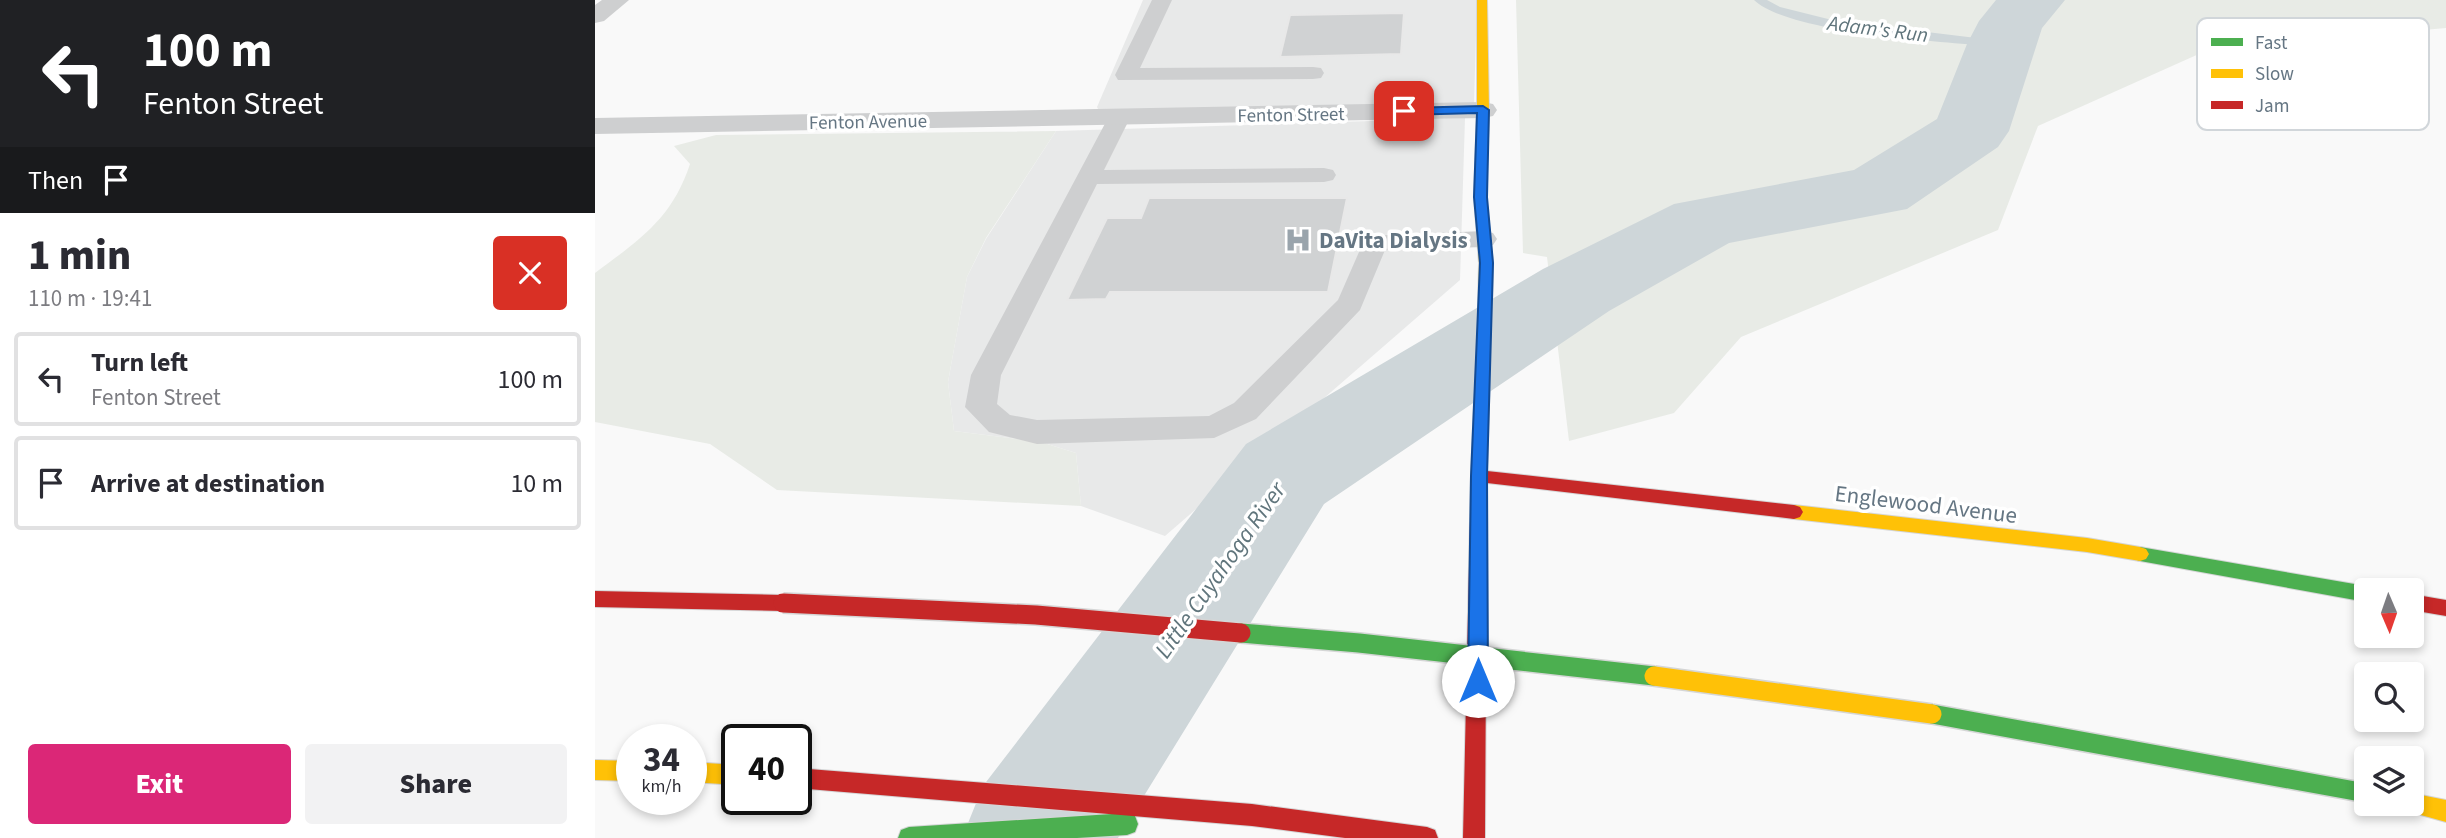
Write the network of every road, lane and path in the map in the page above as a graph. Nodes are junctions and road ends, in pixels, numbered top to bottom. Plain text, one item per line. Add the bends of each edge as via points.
1 (617, 0) edge
2 (1162, 0) edge
3 (1482, 0) edge
4 (595, 16) edge
5 (1313, 72) dead end
6 (1483, 110) junction
7 (1130, 117) junction
8 (595, 126) edge
9 (1324, 175) dead end
10 (1088, 177) junction
11 (1485, 251) junction
12 (1479, 476) junction
13 (2354, 592) edge
14 (595, 598) edge
15 (2424, 604) edge
16 (2446, 608) edge
17 (595, 770) edge
18 (616, 771) edge
19 (812, 779) edge
20 (2354, 791) edge
21 (2424, 806) edge
22 (2446, 811) edge
23 (1252, 815) junction
24 (909, 838) edge
25 (1427, 838) edge
26 (1474, 838) edge

1 - 4 street
2 - 5 lane via 1126,75
3 - 6 main road
6 - 7 street, Fenton Street
6 - 11 main road via 1480,197
7 - 8 street, Fenton Avenue
7 - 10 lane
9 - 10 lane
10 - 11 lane via 986,375 981,407 1000,424 1037,432 1214,427 1245,411 1350,304 1375,242
11 - 12 main road
12 - 13 main road, Englewood Avenue via 2087,545
12 - 26 main road
14 - 20 main road, bridge via 1049,616 1359,643 1921,712
15 - 16 main road
17 - 18 main road
19 - 23 main road
21 - 22 main road
23 - 24 main road
23 - 25 main road

